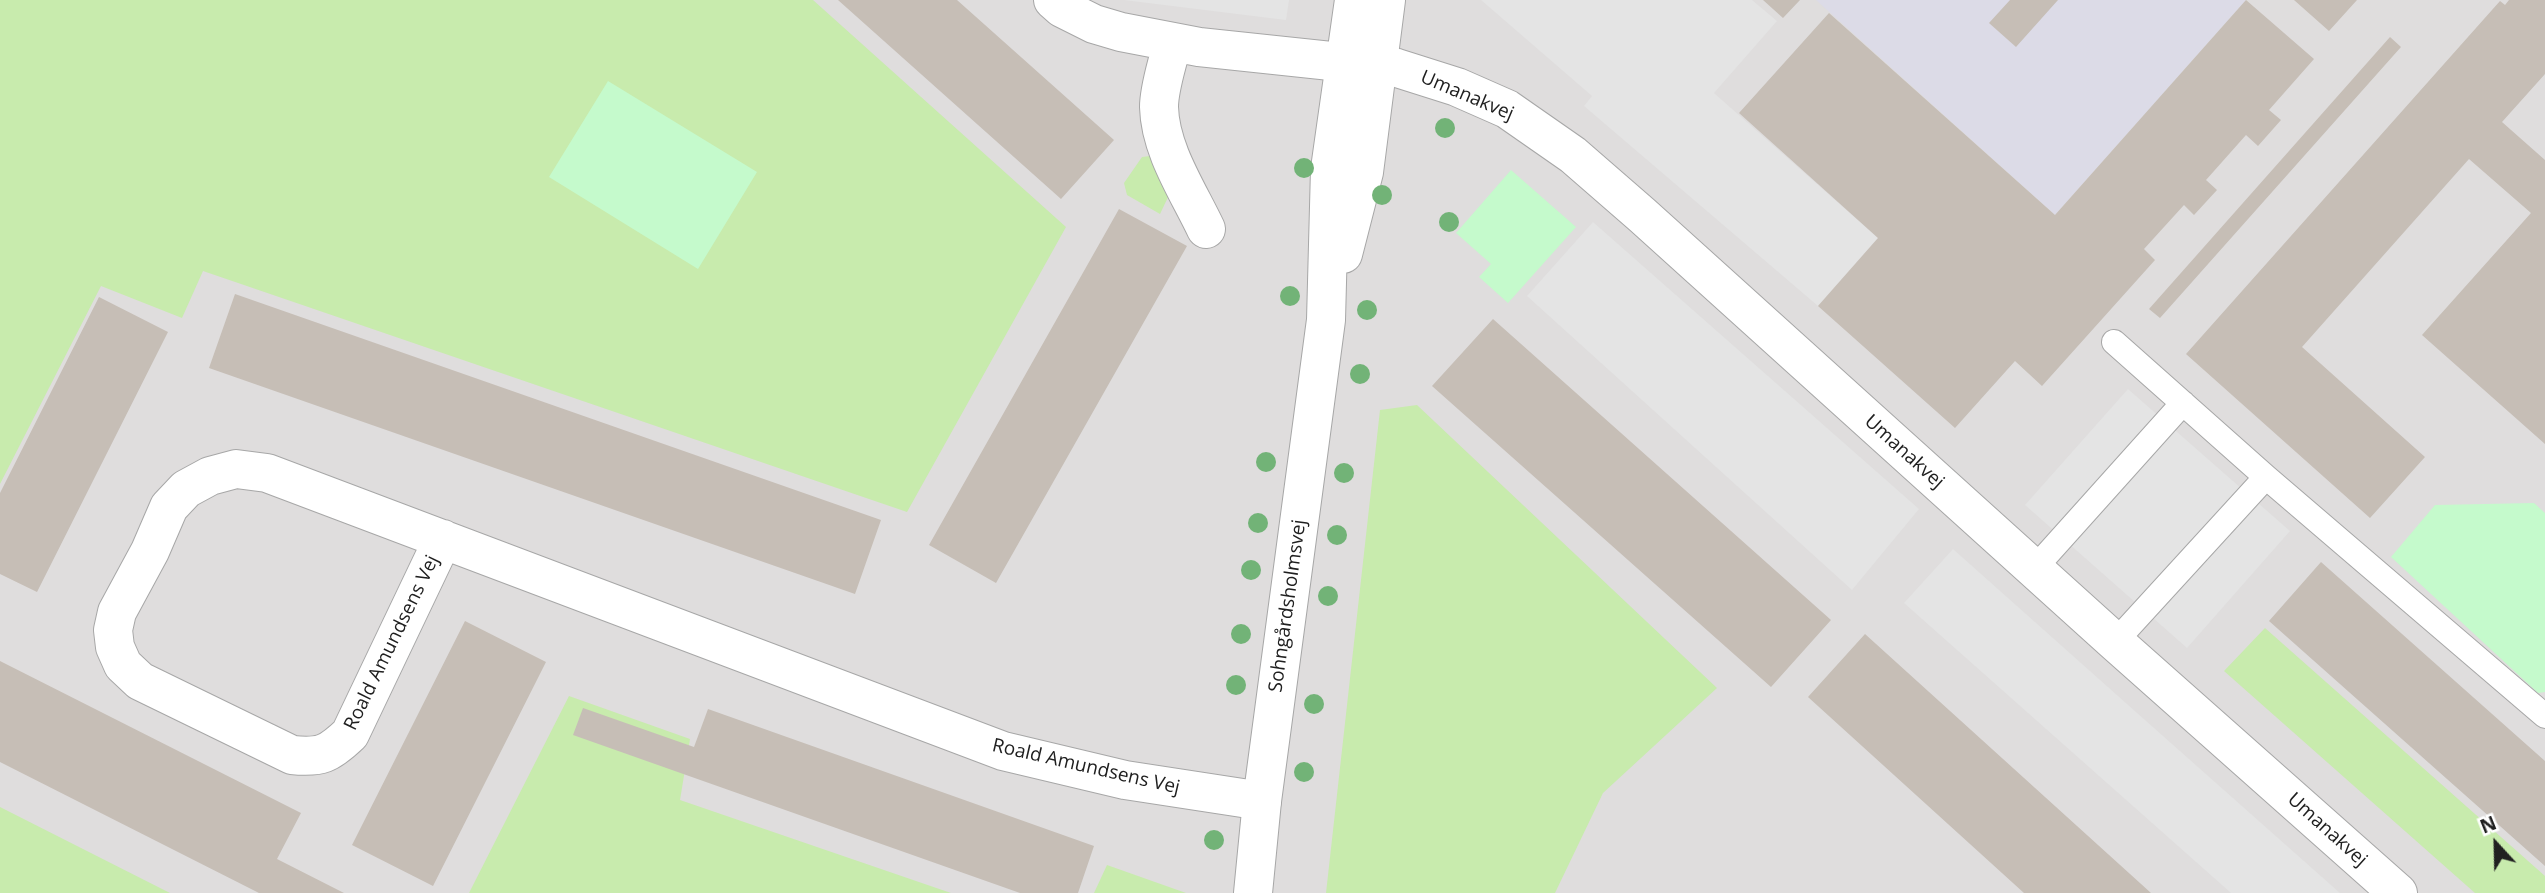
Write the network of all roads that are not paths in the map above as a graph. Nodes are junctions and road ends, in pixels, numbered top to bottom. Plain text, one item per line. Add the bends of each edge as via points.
1 (1053, 0) edge
2 (1354, 0) edge
3 (1386, 0) edge
4 (1172, 43) junction
5 (1361, 65) junction
6 (1206, 229) dead end
7 (2114, 341) dead end
8 (2183, 403) junction
9 (2266, 477) junction
10 (443, 539) junction
11 (2034, 569) junction
12 (2115, 642) junction
13 (2545, 716) edge
14 (1262, 801) junction
15 (1253, 893) edge
16 (2398, 893) edge

1 - 4 street, Umanakvej via 1094,24
2 - 5 street, Sohngårdsholmsvej
3 - 5 street, Sohngårdsholmsvej
4 - 5 street, Umanakvej
4 - 6 street via 1159,106 1166,145
5 - 11 street, Umanakvej via 1397,68 1457,87 1507,109 1573,155
5 - 14 street, Sohngårdsholmsvej via 1330,169 1326,320
7 - 8 lane
8 - 9 lane
8 - 11 lane
9 - 12 lane
9 - 13 lane
10 - 10 street, Roald Amundsens Vej via 267,473 236,469 210,476 186,489 170,507 117,612 115,647 123,665 140,681 292,755 314,757 334,749 350,734
10 - 14 street, Roald Amundsens Vej via 1003,751 1125,780
11 - 12 street, Umanakvej
12 - 16 street, Umanakvej
14 - 15 street, Sohngårdsholmsvej

